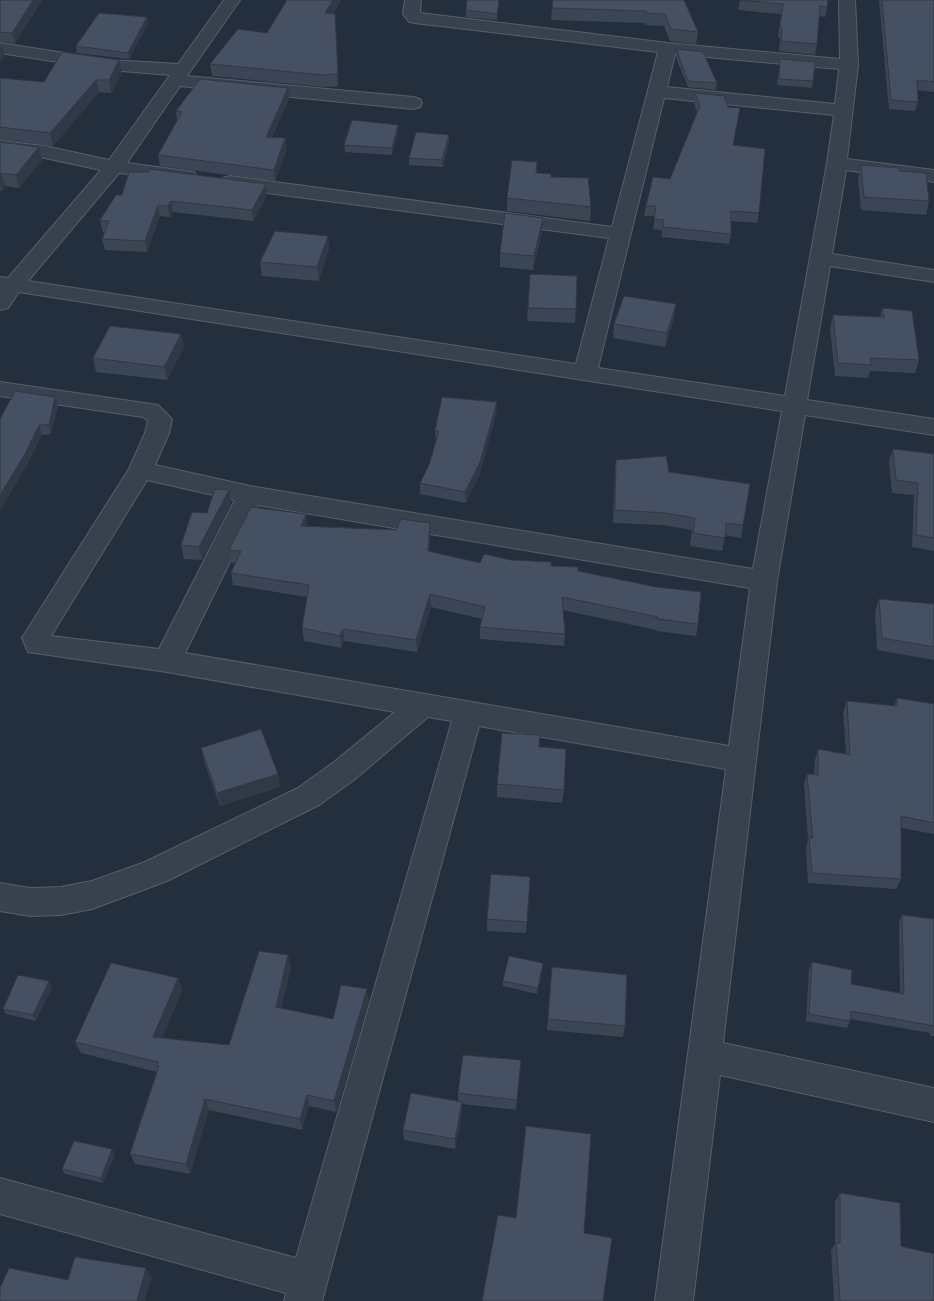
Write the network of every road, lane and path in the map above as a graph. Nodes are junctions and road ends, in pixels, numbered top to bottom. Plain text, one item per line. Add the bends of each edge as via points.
1 (232, 0) edge
2 (413, 0) edge
3 (847, 0) edge
4 (0, 48) edge
5 (668, 48) junction
6 (849, 65) junction
7 (177, 75) junction
8 (657, 92) junction
9 (413, 103) dead end
10 (844, 110) junction
11 (0, 146) edge
12 (837, 163) junction
13 (114, 167) junction
14 (934, 176) edge
15 (622, 234) junction
16 (822, 259) junction
17 (934, 276) edge
18 (4, 291) edge
19 (585, 373) junction
20 (0, 389) edge
21 (794, 406) junction
22 (934, 427) edge
23 (141, 470) junction
24 (250, 495) junction
25 (764, 581) junction
26 (167, 661) junction
27 (423, 705) junction
28 (469, 712) junction
29 (741, 760) junction
30 (0, 897) edge
31 (704, 1055) junction
32 (934, 1105) edge
33 (0, 1196) edge
34 (306, 1291) edge
35 (674, 1301) edge

1 - 7 street
2 - 5 street via 411,14 415,18
3 - 6 street
4 - 7 street
5 - 6 street
5 - 8 street
6 - 10 street
7 - 9 street
7 - 13 street
8 - 10 street
8 - 15 street
10 - 12 street
11 - 13 street
12 - 14 street
12 - 16 street
13 - 15 street
13 - 18 street
15 - 19 street
16 - 17 street
16 - 21 street
18 - 19 street
19 - 21 street
20 - 23 street via 150,410 160,419
21 - 22 street
21 - 25 street
23 - 24 street
23 - 26 street via 36,638 38,644 45,647
24 - 25 street
24 - 26 street
25 - 29 street
26 - 27 street
27 - 28 street
27 - 30 street via 315,792 116,888 76,900 44,904
28 - 29 street
28 - 34 street
29 - 31 street
31 - 32 street
31 - 35 street
33 - 34 street

